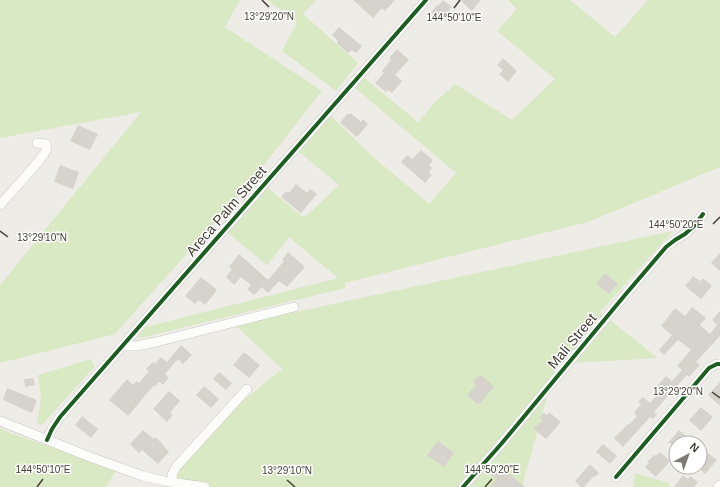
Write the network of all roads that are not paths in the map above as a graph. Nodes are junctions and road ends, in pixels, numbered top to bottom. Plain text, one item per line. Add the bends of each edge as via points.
1 (426, 0) edge
2 (37, 143) dead end
3 (0, 205) edge
4 (703, 214) dead end
5 (294, 307) dead end
6 (122, 346) junction
7 (719, 363) edge
8 (248, 389) dead end
9 (0, 421) edge
10 (47, 440) junction
11 (616, 477) dead end
12 (172, 482) junction
13 (205, 487) edge
14 (463, 487) edge

1 - 6 street, Areca Palm Street
2 - 3 street via 46,144 48,147
4 - 14 street, Mali Street via 685,234 666,247
5 - 6 street via 156,342
6 - 10 street, Areca Palm Street via 60,417
7 - 11 street via 709,368
8 - 12 street via 173,471
9 - 10 street
10 - 12 street via 143,476
12 - 13 street

